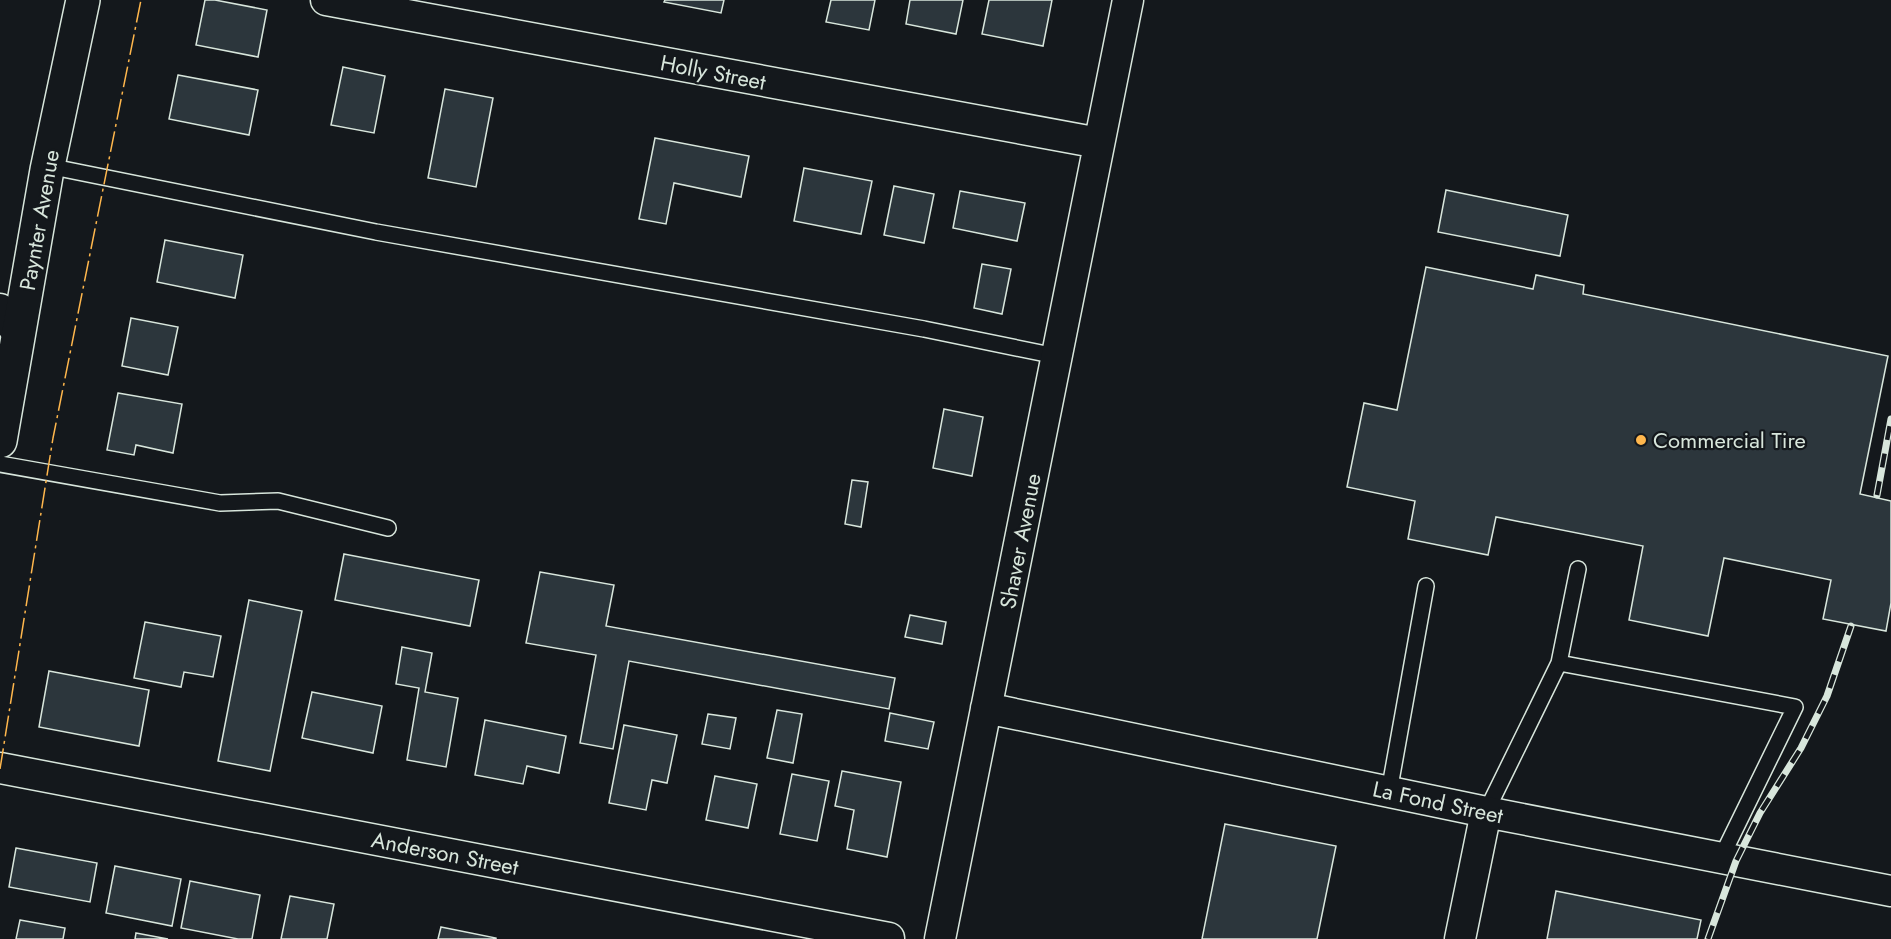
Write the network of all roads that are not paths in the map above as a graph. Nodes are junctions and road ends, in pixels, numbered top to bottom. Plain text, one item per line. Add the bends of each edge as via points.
1 (83, 0) edge
2 (326, 0) edge
3 (1128, 0) edge
4 (1099, 143) junction
5 (48, 166) junction
6 (9, 321) edge
7 (1056, 356) junction
8 (0, 441) edge
9 (0, 464) edge
10 (388, 528) dead end
11 (1578, 569) dead end
12 (1426, 586) dead end
13 (1559, 663) junction
14 (986, 708) junction
15 (0, 768) edge
16 (1389, 792) junction
17 (1486, 812) junction
18 (1721, 858) junction
19 (1891, 891) edge
20 (890, 938) edge
21 (940, 939) edge
22 (1460, 939) edge

1 - 5 street, Paynter Avenue
2 - 4 street, Holly Street
3 - 4 street, Shaver Avenue
4 - 7 street, Shaver Avenue
5 - 6 street, Paynter Avenue
5 - 7 lane via 376,232
6 - 8 street, Paynter Avenue
7 - 14 street, Shaver Avenue
9 - 10 lane via 220,503 278,501
11 - 13 lane
12 - 16 lane
13 - 17 lane
13 - 18 lane via 1795,707
14 - 16 street, La Fond Street
14 - 21 street, Shaver Avenue
15 - 20 street, Anderson Street
16 - 17 street, La Fond Street
17 - 18 street, La Fond Street
17 - 22 street
18 - 19 street, La Fond Street

